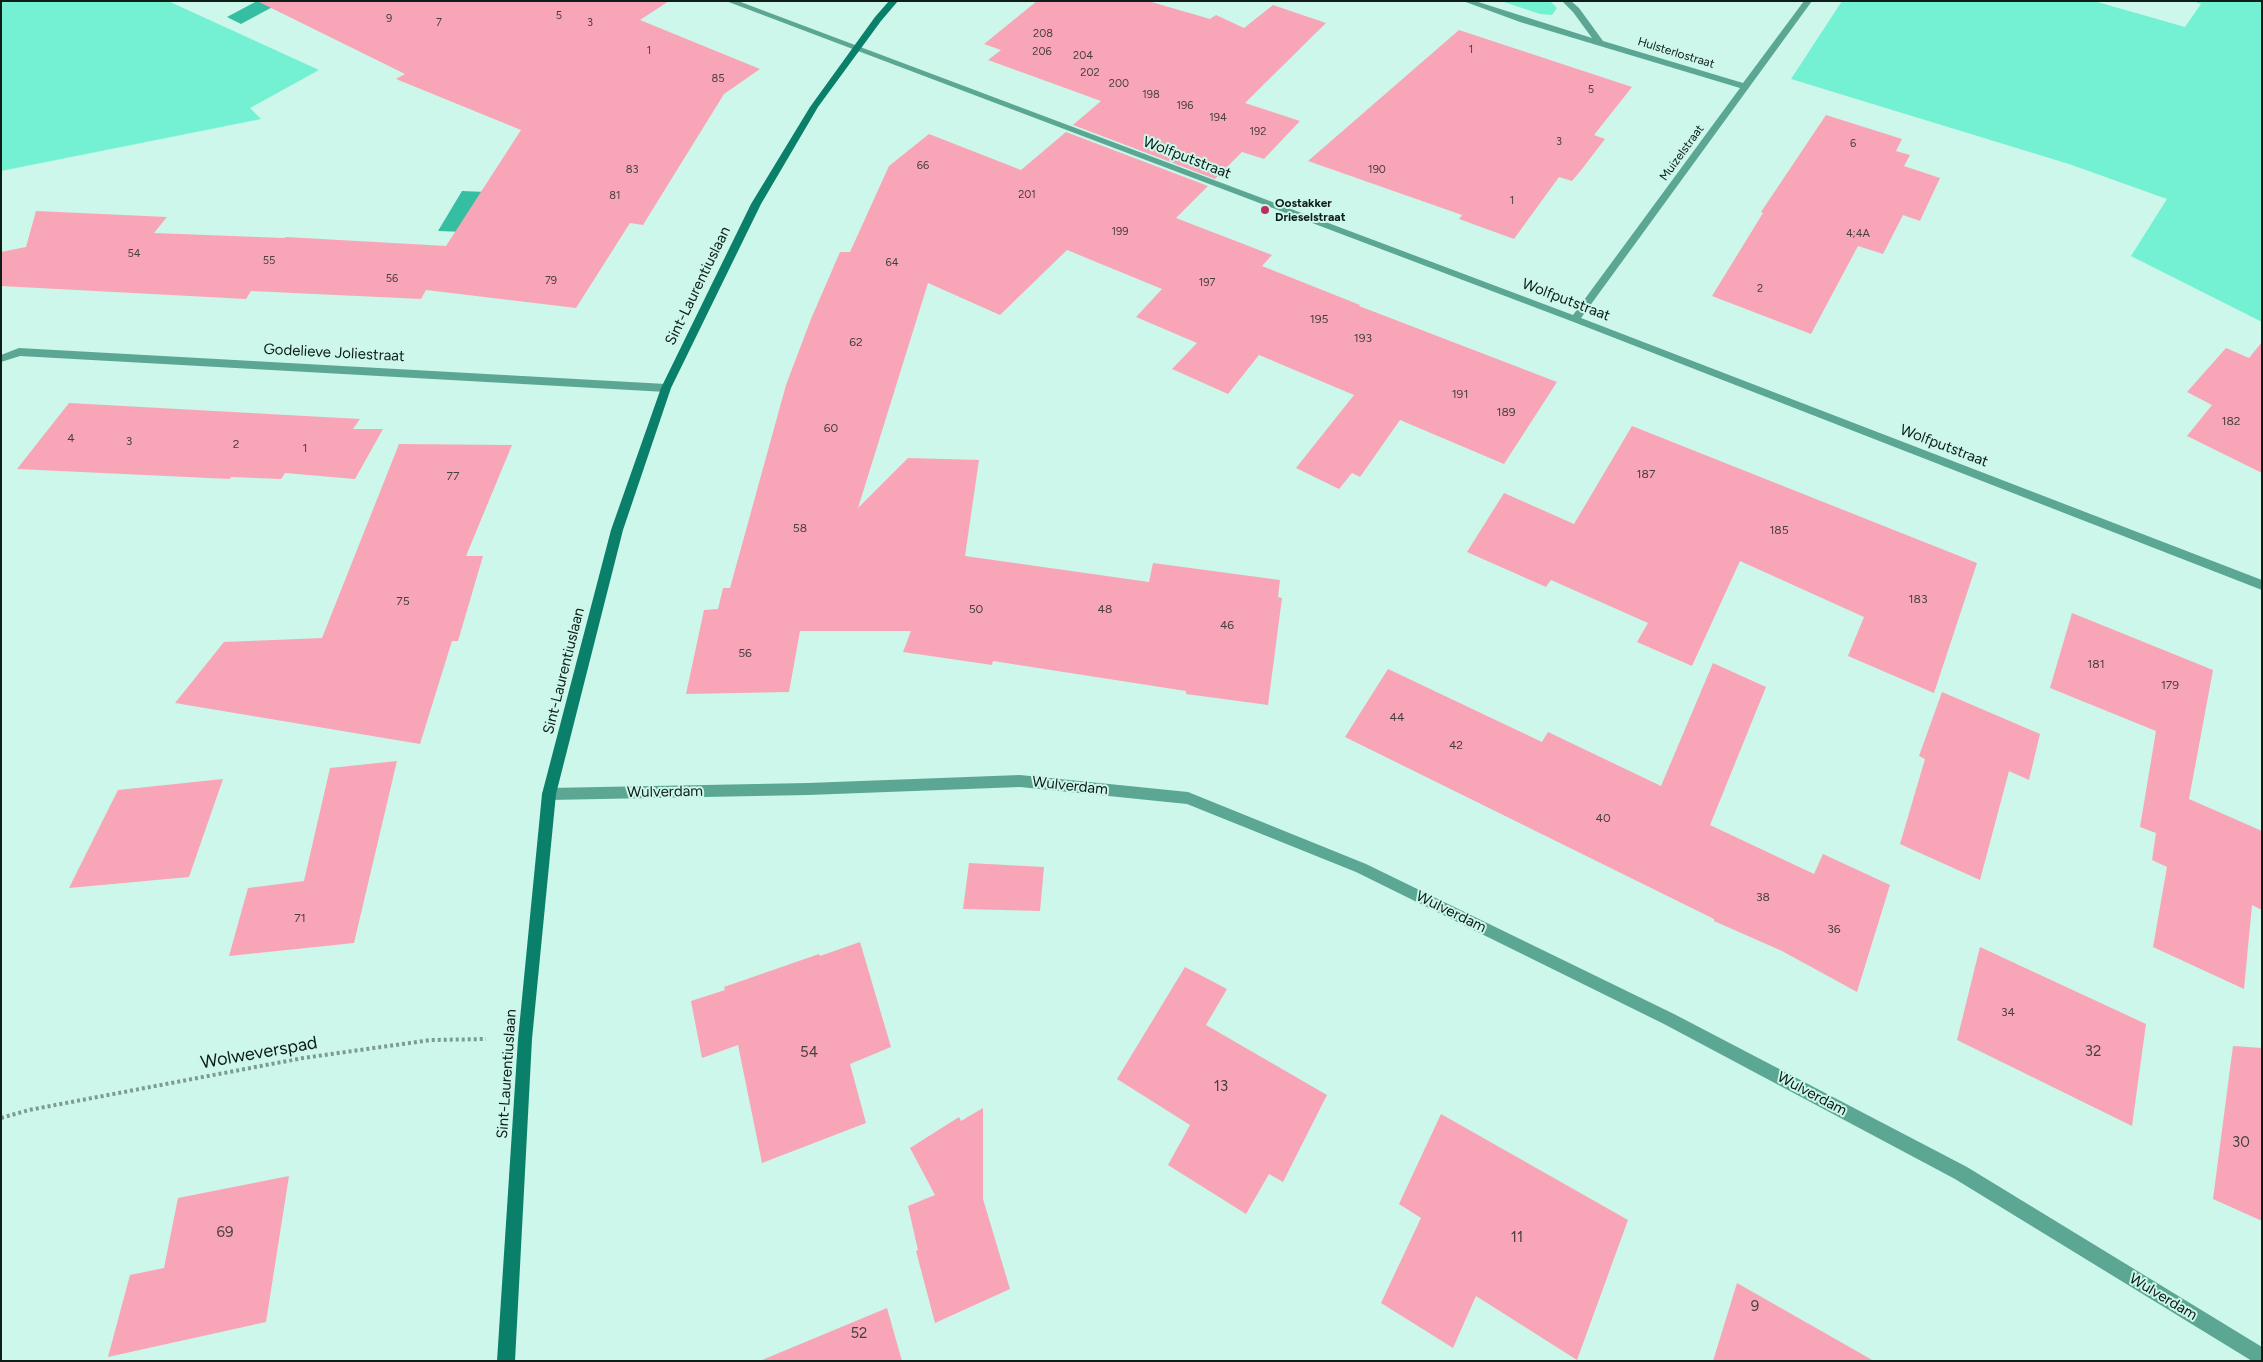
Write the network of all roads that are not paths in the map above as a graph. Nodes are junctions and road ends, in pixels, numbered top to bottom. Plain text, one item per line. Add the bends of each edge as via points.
1 (730, 1) edge
2 (894, 1) edge
3 (1467, 1) edge
4 (1566, 1) edge
5 (1808, 1) edge
6 (1599, 42) junction
7 (858, 48) junction
8 (1746, 87) junction
9 (1575, 319) junction
10 (1, 359) edge
11 (666, 388) junction
12 (2262, 585) edge
13 (549, 794) junction
14 (2262, 1357) edge
15 (506, 1361) edge

1 - 7 street, Wolfputstraat
2 - 7 street, Sint-Laurentiuslaan
3 - 6 street, Hulsterlostraat
4 - 6 street
5 - 8 street, Muizelstraat
6 - 8 street, Hulsterlostraat
7 - 9 street, Wolfputstraat via 929,78
7 - 11 street, Sint-Laurentiuslaan via 814,107 756,204
8 - 9 street, Muizelstraat
9 - 12 street, Wolfputstraat
10 - 11 street, Godelieve Joliestraat via 19,352
11 - 13 street, Sint-Laurentiuslaan via 617,530
13 - 14 street, Wulverdam via 1020,781 1188,798 1361,868 1669,1019 1961,1173
13 - 15 street, Sint-Laurentiuslaan via 525,1039

